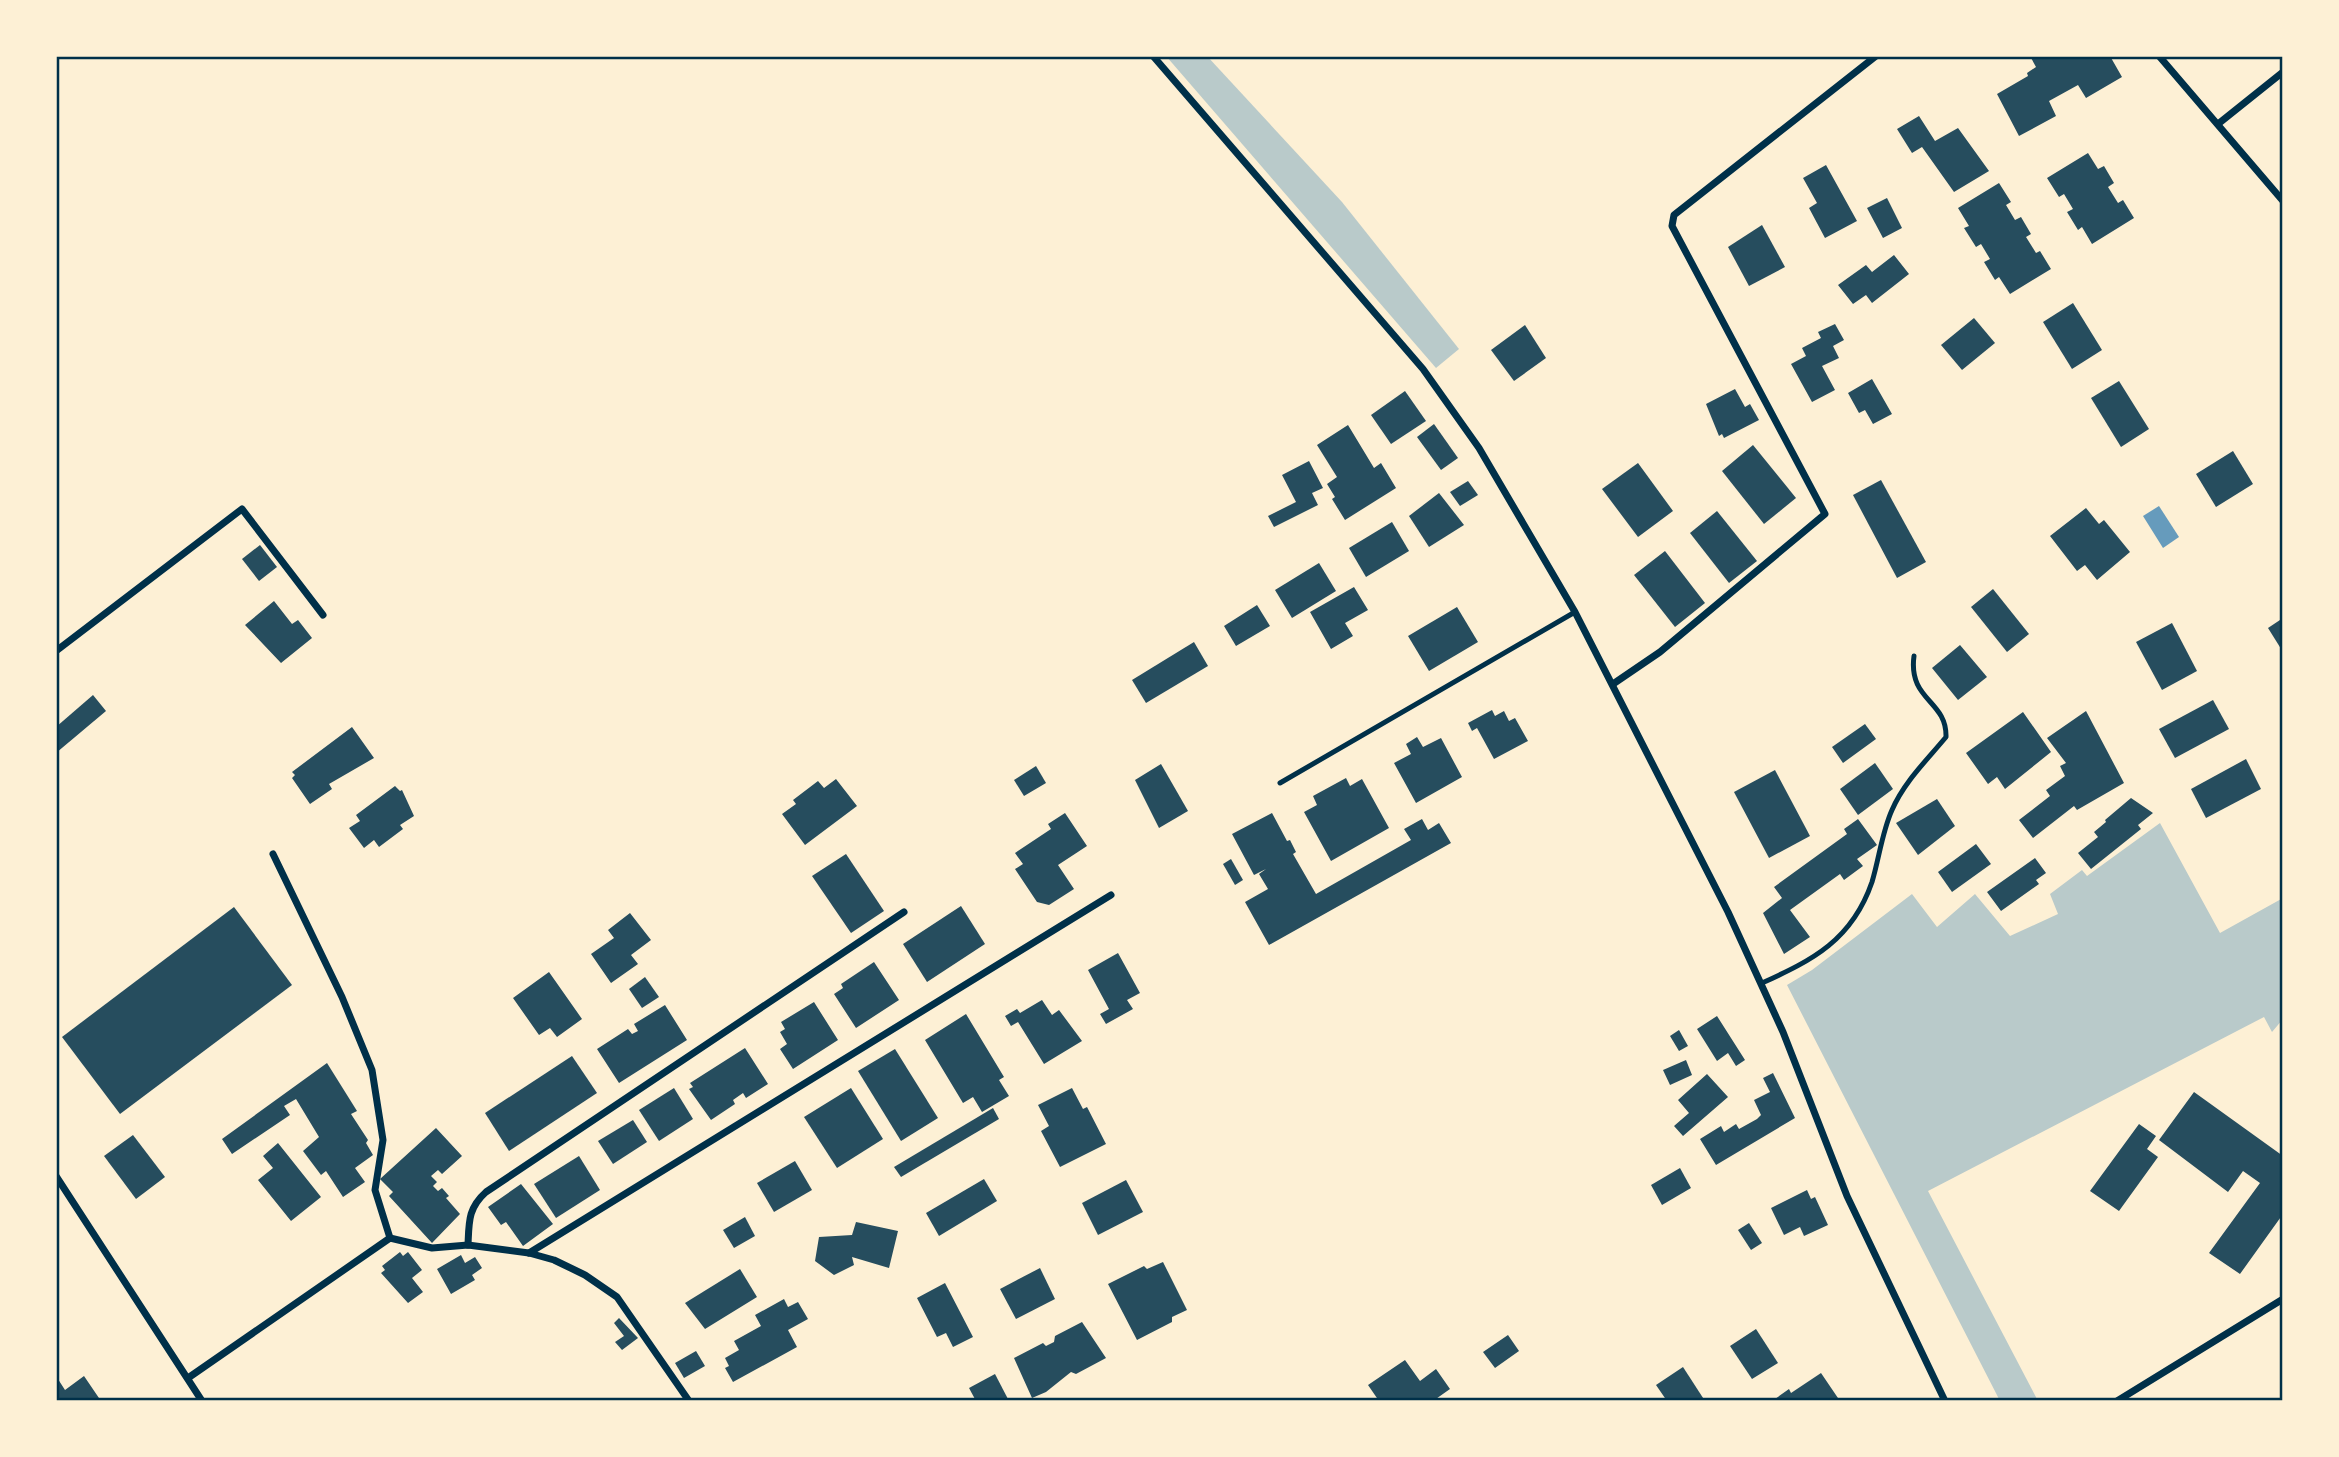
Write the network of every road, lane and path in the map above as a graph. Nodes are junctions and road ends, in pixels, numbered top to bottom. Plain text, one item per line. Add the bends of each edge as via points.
1 (1153, 56) edge
2 (1876, 56) edge
3 (2159, 56) edge
4 (2283, 72) edge
5 (2218, 124) junction
6 (2283, 201) edge
7 (1576, 612) junction
8 (323, 615) dead end
9 (56, 651) edge
10 (1914, 656) dead end
11 (1613, 684) junction
12 (1280, 783) dead end
13 (273, 854) dead end
14 (1111, 895) dead end
15 (904, 912) dead end
16 (1762, 983) junction
17 (56, 1176) edge
18 (390, 1238) junction
19 (468, 1245) junction
20 (529, 1253) junction
21 (2283, 1299) edge
22 (188, 1378) junction
23 (202, 1401) edge
24 (689, 1401) edge
25 (1945, 1401) edge
26 (2117, 1401) edge

1 - 7 street via 1423,369 1479,448
2 - 11 street via 1674,215 1672,226 1825,514 1660,652
3 - 5 street
4 - 5 street
5 - 6 street
7 - 11 street
7 - 12 lane
8 - 9 street via 242,509
10 - 16 lane via 1914,683 1942,718 1946,737 1909,781 1892,811 1859,911 1823,953
11 - 16 street
13 - 18 street via 372,1070 383,1140 375,1190
14 - 20 street
15 - 19 street via 486,1192 473,1204
16 - 25 street via 1853,1208
17 - 22 street
18 - 19 street via 432,1248
18 - 22 street
19 - 20 street
20 - 24 street via 585,1275 617,1297
21 - 26 street
22 - 23 street

